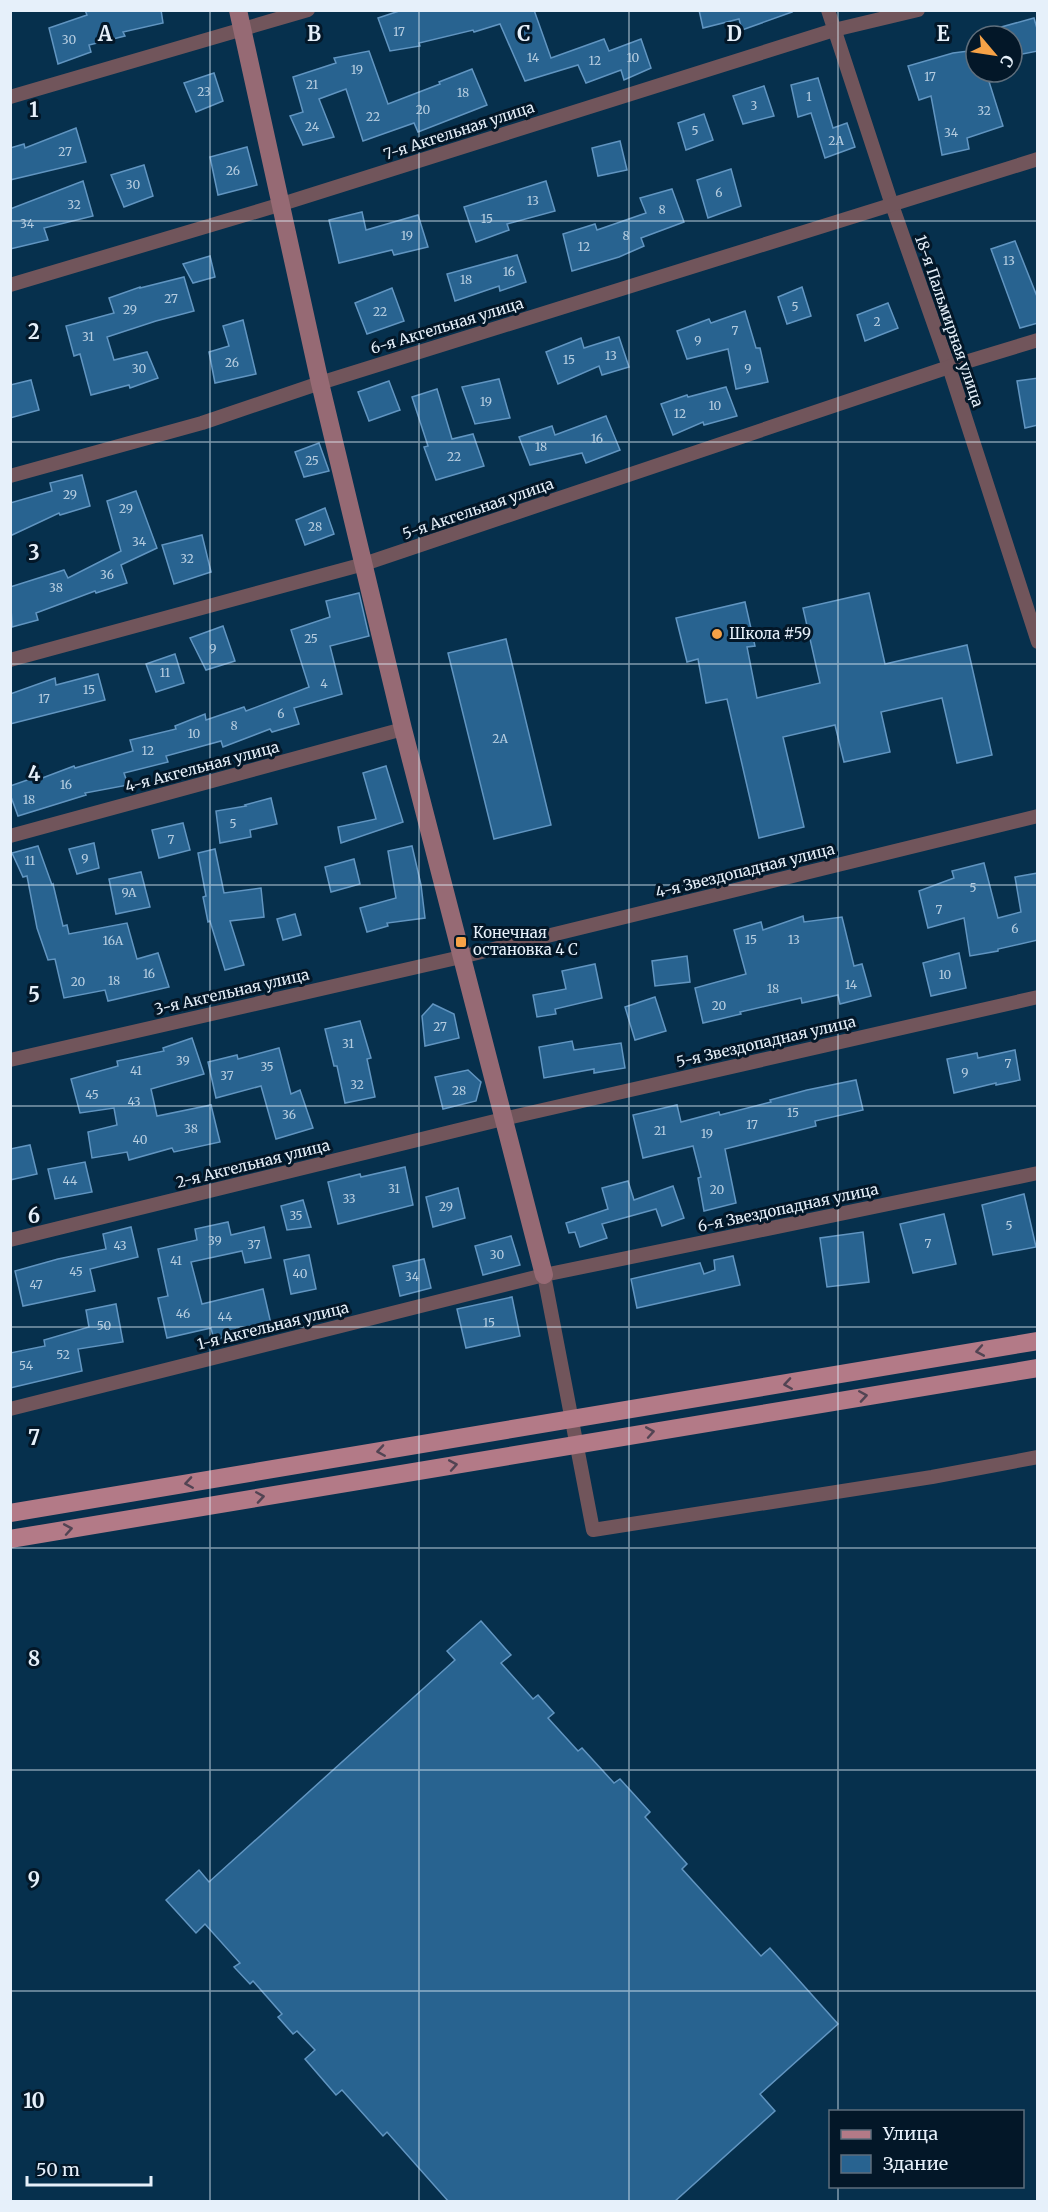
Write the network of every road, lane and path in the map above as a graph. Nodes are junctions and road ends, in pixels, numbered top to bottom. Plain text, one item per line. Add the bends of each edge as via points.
1 (308, 10) edge
2 (828, 10) edge
3 (918, 10) edge
4 (240, 19) edge
5 (834, 30) junction
6 (10, 97) edge
7 (1038, 159) edge
8 (282, 204) junction
9 (892, 205) junction
10 (10, 285) edge
11 (1038, 340) edge
12 (949, 367) junction
13 (320, 383) junction
14 (10, 476) edge
15 (364, 564) junction
16 (1038, 642) edge
17 (10, 660) edge
18 (403, 729) junction
19 (1038, 816) edge
20 (10, 836) edge
21 (461, 957) junction
22 (1038, 996) edge
23 (10, 1060) edge
24 (502, 1119) junction
25 (1038, 1173) edge
26 (10, 1240) edge
27 (544, 1275) junction
28 (1038, 1341) edge
29 (1038, 1368) edge
30 (10, 1409) edge
31 (1038, 1457) edge
32 (10, 1513) edge
33 (10, 1539) edge

1 - 4 street
2 - 5 street, 18-я Пальмирная улица
3 - 5 street, 7-я Акгельная улица
4 - 6 street
4 - 8 street
5 - 8 street, 7-я Акгельная улица
5 - 9 street, 18-я Пальмирная улица
7 - 9 street, 6-я Акгельная улица
8 - 10 street, 7-я Акгельная улица
8 - 13 street
9 - 12 street, 18-я Пальмирная улица
9 - 13 street, 6-я Акгельная улица
11 - 12 street, 5-я Акгельная улица
12 - 15 street, 5-я Акгельная улица
12 - 16 street, 18-я Пальмирная улица
13 - 14 street, 6-я Акгельная улица via 202,423
13 - 15 street
15 - 17 street, 5-я Акгельная улица
15 - 18 street
18 - 20 street, 4-я Акгельная улица
18 - 21 street
19 - 21 street, 4-я Звездопадная улица
21 - 23 street, 3-я Акгельная улица
21 - 24 street
22 - 24 street, 5-я Звездопадная улица
24 - 26 street, 2-я Акгельная улица
24 - 27 street
25 - 27 street, 6-я Звездопадная улица
27 - 30 street, 1-я Акгельная улица
27 - 31 street via 593,1530
28 -> 32 main road
33 -> 29 main road

